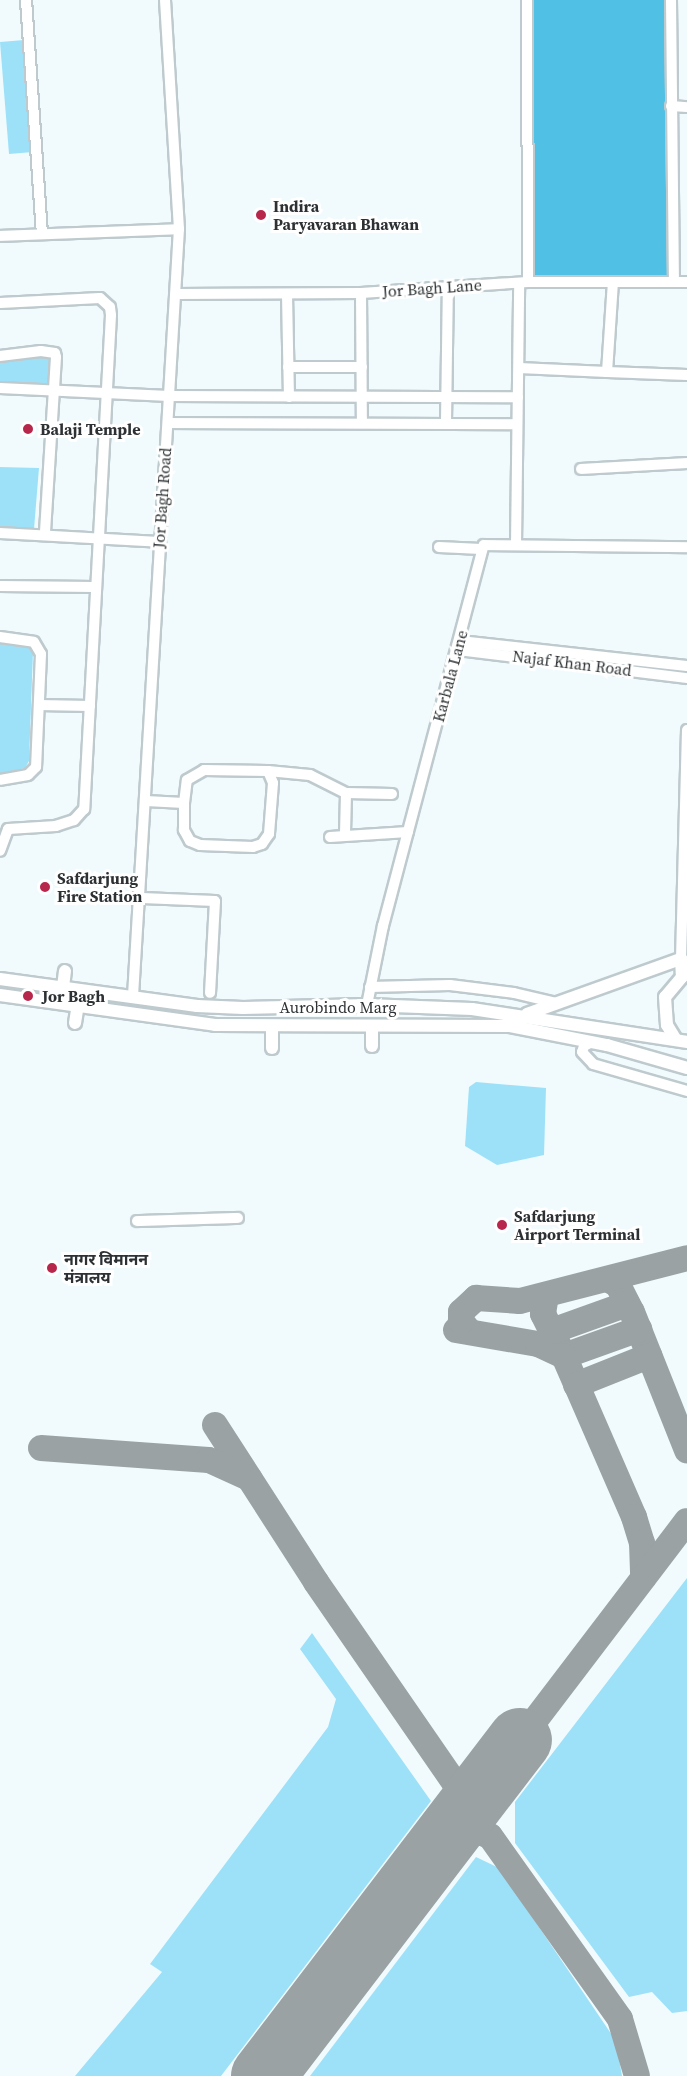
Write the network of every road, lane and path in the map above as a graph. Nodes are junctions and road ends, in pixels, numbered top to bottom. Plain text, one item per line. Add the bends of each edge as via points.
1 (26, 0) edge
2 (165, 0) edge
3 (527, 0) edge
4 (671, 0) edge
5 (671, 106) junction
6 (687, 107) edge
7 (179, 229) junction
8 (42, 233) junction
9 (0, 236) edge
10 (613, 282) junction
11 (674, 282) junction
12 (687, 282) edge
13 (524, 283) junction
14 (448, 287) junction
15 (361, 293) junction
16 (177, 294) junction
17 (287, 294) junction
18 (0, 303) edge
19 (0, 356) edge
20 (288, 367) junction
21 (362, 367) junction
22 (519, 368) junction
23 (607, 372) junction
24 (687, 375) edge
25 (0, 388) edge
26 (54, 388) junction
27 (107, 392) junction
28 (169, 396) junction
29 (289, 397) junction
30 (447, 397) junction
31 (518, 397) junction
32 (362, 398) junction
33 (446, 422) junction
34 (168, 423) junction
35 (362, 423) junction
36 (516, 424) junction
37 (687, 462) edge
38 (581, 469) dead end
39 (0, 533) edge
40 (45, 534) junction
41 (96, 537) junction
42 (159, 542) junction
43 (516, 545) junction
44 (439, 547) dead end
45 (687, 547) edge
46 (481, 549) junction
47 (0, 586) edge
48 (94, 587) junction
49 (0, 637) edge
50 (459, 645) junction
51 (687, 666) edge
52 (687, 678) edge
53 (39, 705) junction
54 (90, 706) junction
55 (687, 729) edge
56 (268, 771) junction
57 (0, 780) edge
58 (346, 793) junction
59 (392, 794) dead end
60 (146, 801) junction
61 (184, 803) junction
62 (4, 829) edge
63 (408, 832) junction
64 (345, 834) junction
65 (330, 837) dead end
66 (0, 851) edge
67 (142, 898) junction
68 (684, 962) edge
69 (66, 971) dead end
70 (0, 979) edge
71 (63, 987) junction
72 (370, 987) junction
73 (210, 993) dead end
74 (0, 995) edge
75 (134, 996) junction
76 (556, 1004) junction
77 (78, 1005) junction
78 (367, 1005) junction
79 (526, 1015) junction
80 (75, 1023) dead end
81 (272, 1027) junction
82 (372, 1027) junction
83 (682, 1041) edge
84 (592, 1042) junction
85 (372, 1046) dead end
86 (272, 1048) dead end
87 (687, 1068) edge
88 (687, 1091) edge
89 (238, 1218) dead end
90 (137, 1221) dead end

1 - 8 street
2 - 7 street, Jor Bagh Road
3 - 13 street
4 - 5 street
5 - 6 street
5 - 11 street
7 - 8 street
7 - 16 street, Jor Bagh Road
8 - 9 street
10 - 11 street, Jor Bagh Lane
10 - 13 street, Jor Bagh Lane
10 - 23 street
11 - 12 street, Jor Bagh Lane
13 - 14 street, Jor Bagh Lane
13 - 22 street
14 - 15 street, Jor Bagh Lane
14 - 30 street
15 - 17 street, Jor Bagh Lane
15 - 21 street
16 - 17 street, Jor Bagh Lane
16 - 28 street, Jor Bagh Road
17 - 20 street
18 - 27 street via 71,297 100,298 107,303 111,315
19 - 26 street via 55,353
20 - 21 street
20 - 29 street
21 - 32 street
22 - 23 street
22 - 31 street
23 - 24 street
25 - 26 street
26 - 27 street
26 - 40 street
27 - 28 street
27 - 41 street
28 - 29 street
28 - 34 street, Jor Bagh Road
29 - 32 street
30 - 31 street
30 - 32 street
30 - 33 street
31 - 36 street
32 - 35 street
33 - 35 street
33 - 36 street
34 - 35 street
34 - 42 street, Jor Bagh Road
36 - 43 street
37 - 38 street
39 - 40 street
40 - 41 street
41 - 42 street
41 - 48 street
42 - 60 street, Jor Bagh Road
43 - 45 street
43 - 46 street via 488,543
44 - 46 street
46 - 50 street, Karbala Lane
47 - 48 street
48 - 54 street
49 - 53 street via 26,639 39,647
50 - 51 street
50 - 52 street, Najaf Khan Road
50 - 63 street, Karbala Lane
53 - 54 street
53 - 57 street via 36,767 28,775
54 - 62 street via 84,809 74,820 56,826
55 - 68 street
56 - 58 street via 310,775
56 - 61 street via 194,773 187,780
56 - 61 street via 273,783 269,834 262,844 200,845 190,841 184,830
58 - 59 street
58 - 64 street
60 - 61 street
60 - 67 street, Jor Bagh Road
62 - 66 street
63 - 64 street
63 - 72 street, Karbala Lane
64 - 65 street
67 - 73 street via 215,901
67 - 75 street, Jor Bagh Road
68 - 76 main road
68 - 83 main road via 682,977 665,997 667,1025
69 - 71 main road
70 - 71 main road, Aurobindo Marg
71 - 75 main road, Aurobindo Marg
72 - 76 street via 450,984 514,993
72 - 78 street, Karbala Lane
74 - 77 main road, Aurobindo Marg
75 - 78 main road, Aurobindo Marg via 243,1008
76 - 79 main road
77 - 80 main road
77 - 81 main road, Aurobindo Marg via 190,1023
78 - 79 main road, Aurobindo Marg
79 - 83 main road, Aurobindo Marg
81 - 82 main road, Aurobindo Marg
81 - 86 main road
82 - 84 main road, Aurobindo Marg via 510,1026
82 - 85 main road
84 - 87 main road, Aurobindo Marg
84 - 88 street via 582,1052 593,1064
89 - 90 street

